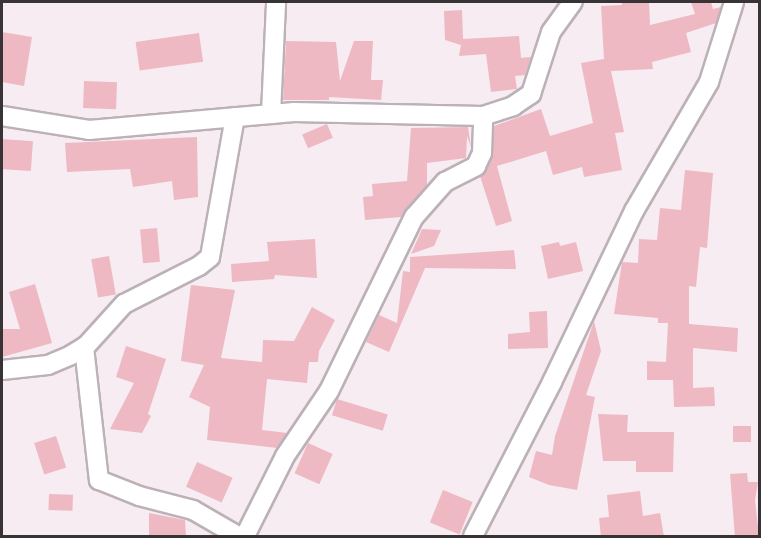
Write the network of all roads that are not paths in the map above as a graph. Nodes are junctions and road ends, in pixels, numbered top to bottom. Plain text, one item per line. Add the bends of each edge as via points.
1 (276, 2) edge
2 (573, 2) edge
3 (735, 2) edge
4 (271, 114) junction
5 (2, 116) edge
6 (483, 116) junction
7 (236, 117) junction
8 (84, 347) junction
9 (2, 370) edge
10 (238, 537) edge
11 (246, 537) edge
12 (472, 537) edge

1 - 4 street
2 - 6 street via 551,32 531,94 513,106
3 - 12 street via 709,82 634,211
4 - 6 street
4 - 7 street
5 - 7 street via 89,130
6 - 11 street via 482,153 476,166 445,182 414,217 329,391 285,456
7 - 8 street via 210,257 124,304
8 - 9 street via 48,365
8 - 10 street via 99,480 139,496 193,510

